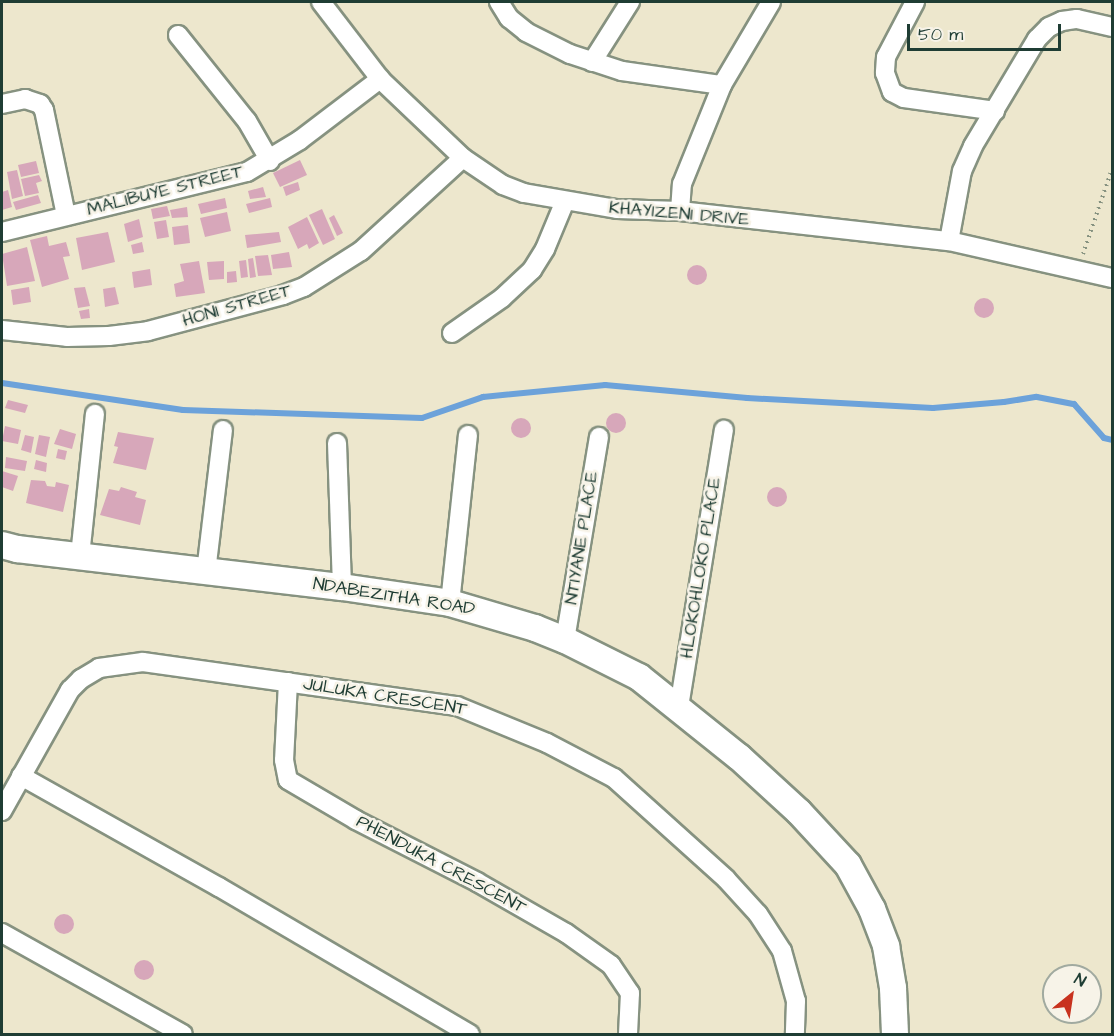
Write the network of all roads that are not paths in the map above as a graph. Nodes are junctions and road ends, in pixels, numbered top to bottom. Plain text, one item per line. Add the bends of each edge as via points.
1 (321, 2) edge
2 (499, 2) edge
3 (630, 2) edge
4 (771, 2) edge
5 (915, 2) edge
6 (1113, 27) edge
7 (178, 35) dead end
8 (592, 62) junction
9 (380, 79) junction
10 (722, 85) junction
11 (2, 104) edge
12 (995, 111) junction
13 (463, 158) junction
14 (270, 160) junction
15 (565, 201) junction
16 (680, 211) junction
17 (66, 215) junction
18 (2, 232) edge
19 (949, 241) junction
20 (1113, 278) edge
21 (2, 330) edge
22 (452, 333) dead end
23 (95, 414) dead end
24 (223, 430) dead end
25 (724, 430) dead end
26 (468, 435) dead end
27 (599, 437) dead end
28 (337, 443) dead end
29 (2, 544) edge
30 (80, 556) junction
31 (206, 572) junction
32 (342, 587) junction
33 (450, 603) junction
34 (565, 640) junction
35 (288, 682) junction
36 (679, 706) junction
37 (21, 776) junction
38 (2, 810) edge
39 (2, 933) edge
40 (183, 1035) edge
41 (470, 1035) edge
42 (628, 1035) edge
43 (795, 1035) edge
44 (895, 1035) edge

1 - 9 street, KHAYIZENI DRIVE
2 - 8 street via 509,18 526,32
3 - 8 street
4 - 10 street
5 - 12 street via 886,57 885,73 892,92 904,98
6 - 12 street via 1077,19 1049,27
7 - 14 street via 247,121
8 - 10 street via 622,71
9 - 13 street, KHAYIZENI DRIVE
9 - 14 street, MALIBUYE STREET
10 - 16 street via 682,184
11 - 17 street, MALIBUYE STREET via 25,99 40,104 44,110
12 - 19 street via 962,171
13 - 15 street, KHAYIZENI DRIVE via 524,193
13 - 21 street, HONI STREET via 361,251 304,287 283,295 148,331 109,336 67,337
14 - 17 street, MALIBUYE STREET via 233,177
15 - 16 street, KHAYIZENI DRIVE via 617,209
15 - 22 street via 532,270 502,298
16 - 19 street, KHAYIZENI DRIVE
17 - 18 street, MALIBUYE STREET
19 - 20 street, KHAYIZENI DRIVE
23 - 30 street
24 - 31 street
25 - 36 street, HLOKOHLOKO PLACE
26 - 33 street
27 - 34 street, NTIYANE PLACE
28 - 32 street
29 - 30 street, NDABEZITHA ROAD
30 - 31 street, NDABEZITHA ROAD
31 - 32 street, NDABEZITHA ROAD
32 - 33 street, NDABEZITHA ROAD
33 - 34 street, NDABEZITHA ROAD
34 - 36 street, NDABEZITHA ROAD via 639,677
35 - 37 street, JULUKA CRESCENT via 143,662 99,668 70,690
35 - 42 street, PHENDUKA CRESCENT via 284,760 288,780 477,882 566,933 611,965 630,993
35 - 43 street, JULUKA CRESCENT via 457,706 547,743 614,778 726,879 768,928 790,975 796,1001
36 - 44 street, NDABEZITHA ROAD via 799,812 848,865 872,909 886,946
37 - 38 street, JULUKA CRESCENT
37 - 41 street
39 - 40 street

